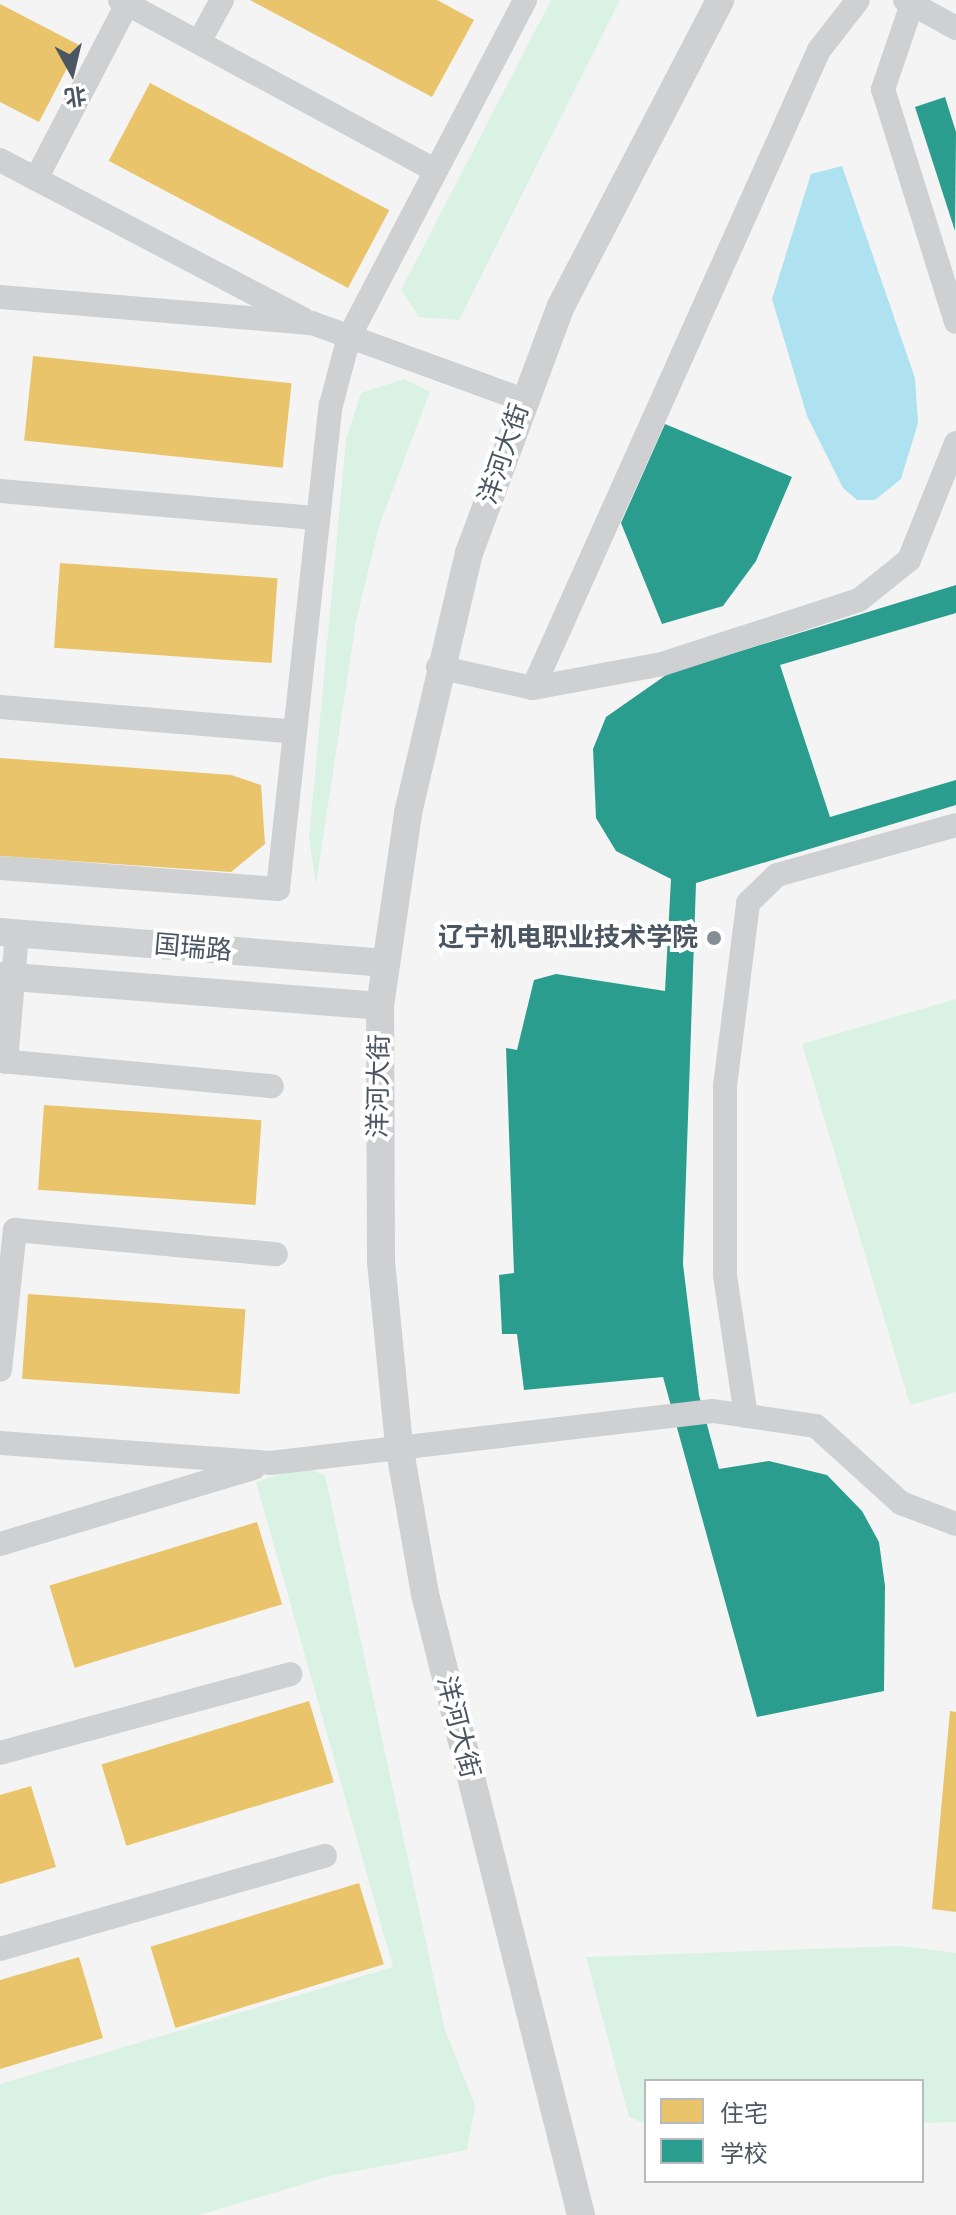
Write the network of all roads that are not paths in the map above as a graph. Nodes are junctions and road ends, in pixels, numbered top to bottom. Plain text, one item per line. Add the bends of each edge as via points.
1 (222, 0) edge
2 (525, 0) edge
3 (720, 0) edge
4 (858, 0) edge
5 (124, 2) edge
6 (909, 2) edge
7 (956, 28) edge
8 (199, 42) junction
9 (0, 160) edge
10 (435, 170) junction
11 (36, 179) junction
12 (0, 297) edge
13 (956, 322) edge
14 (312, 323) junction
15 (349, 337) junction
16 (523, 400) junction
17 (956, 443) edge
18 (0, 491) edge
19 (318, 518) junction
20 (438, 667) junction
21 (533, 688) junction
22 (0, 707) edge
23 (295, 732) junction
24 (956, 825) edge
25 (0, 868) edge
26 (8, 933) edge
27 (386, 963) junction
28 (7, 976) edge
29 (380, 1006) junction
30 (3, 1062) edge
31 (272, 1086) dead end
32 (7, 1229) edge
33 (276, 1254) dead end
34 (0, 1370) edge
35 (746, 1416) junction
36 (0, 1443) edge
37 (399, 1445) junction
38 (270, 1463) junction
39 (956, 1524) edge
40 (0, 1544) edge
41 (290, 1674) dead end
42 (0, 1753) edge
43 (325, 1856) dead end
44 (0, 1949) edge
45 (581, 2215) edge

1 - 8 street
2 - 10 street
3 - 16 street, 洋河大街 via 561,306
4 - 21 street via 819,50
5 - 8 street
5 - 11 street
6 - 7 street
6 - 13 street via 883,89
8 - 10 street
9 - 11 street
10 - 15 street
11 - 14 street
12 - 14 street
14 - 15 street
15 - 16 street
15 - 19 street via 331,405
16 - 20 street, 洋河大街
17 - 21 street via 909,560 859,600 662,664
18 - 19 street
19 - 23 street
20 - 21 street
20 - 27 street, 洋河大街
22 - 23 street
23 - 25 street via 278,889
24 - 35 street via 777,875 748,903 725,1086 725,1275
26 - 27 street, 国瑞路
26 - 28 street
27 - 29 street, 洋河大街
28 - 29 street, 国瑞路
28 - 30 street
29 - 37 street, 洋河大街 via 381,1261
30 - 31 street
32 - 33 street
32 - 34 street
35 - 37 street via 713,1411
35 - 39 street via 816,1426 901,1503
36 - 38 street
37 - 38 street
37 - 45 street, 洋河大街 via 425,1594
38 - 40 street
41 - 42 street
43 - 44 street

